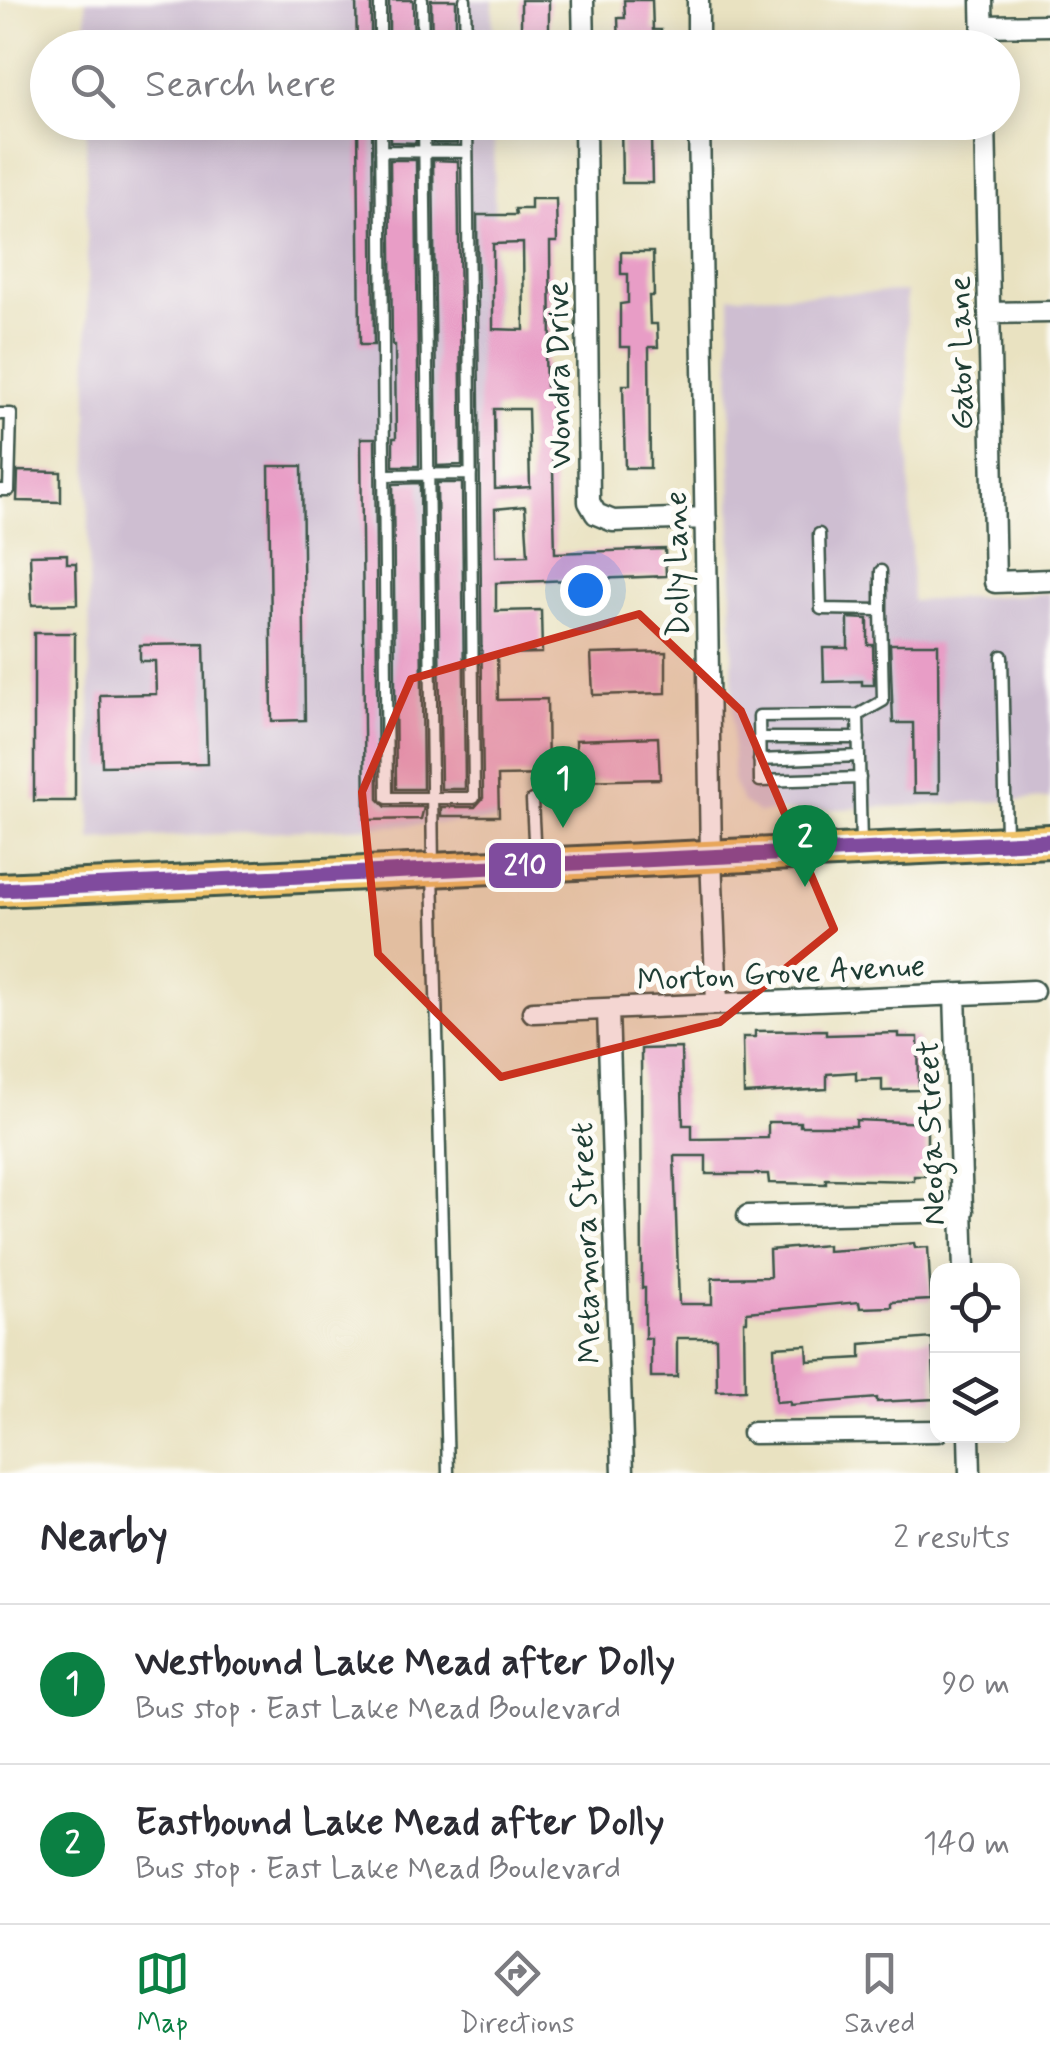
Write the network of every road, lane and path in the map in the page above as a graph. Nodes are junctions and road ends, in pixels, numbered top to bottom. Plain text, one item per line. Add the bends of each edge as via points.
1 (380, 0) edge
2 (422, 0) edge
3 (465, 0) edge
4 (583, 0) edge
5 (698, 0) edge
6 (982, 0) edge
7 (1050, 25) edge
8 (983, 26) junction
9 (380, 30) edge
10 (423, 30) edge
11 (466, 30) edge
12 (584, 30) edge
13 (698, 30) edge
14 (983, 30) edge
15 (382, 140) edge
16 (424, 140) edge
17 (467, 140) edge
18 (585, 140) edge
19 (700, 140) edge
20 (985, 140) edge
21 (382, 152) junction
22 (424, 152) junction
23 (467, 152) junction
24 (1050, 312) edge
25 (989, 313) junction
26 (0, 414) edge
27 (428, 474) junction
28 (471, 474) junction
29 (384, 476) junction
30 (0, 490) edge
31 (706, 518) junction
32 (818, 534) dead end
33 (881, 572) dead end
34 (1050, 580) edge
35 (881, 610) junction
36 (1002, 656) dead end
37 (858, 715) junction
38 (759, 738) junction
39 (858, 738) junction
40 (859, 756) junction
41 (759, 760) junction
42 (860, 778) junction
43 (432, 798) junction
44 (532, 800) dead end
45 (1050, 841) edge
46 (1006, 843) junction
47 (861, 850) junction
48 (711, 856) junction
49 (536, 865) junction
50 (434, 870) junction
51 (0, 890) edge
52 (1032, 991) dead end
53 (955, 994) junction
54 (717, 1004) junction
55 (608, 1010) junction
56 (533, 1012) dead end
57 (963, 1211) junction
58 (748, 1216) dead end
59 (964, 1263) edge
60 (930, 1431) edge
61 (753, 1434) dead end
62 (969, 1443) edge
63 (448, 1473) edge
64 (622, 1473) edge
65 (970, 1473) edge

1 - 9 lane
2 - 10 lane
3 - 11 lane
4 - 12 street
5 - 13 street
6 - 8 street
7 - 8 street
8 - 14 street
15 - 21 lane
16 - 22 lane
17 - 23 lane
18 - 31 street, Wondra Drive via 590,502 596,514 613,521
19 - 31 street, Dolly Lane
20 - 25 street, Gator Lane
21 - 22 lane
21 - 29 lane
22 - 23 lane
22 - 27 lane
23 - 28 lane
24 - 25 street
25 - 34 street, Gator Lane via 995,582
26 - 30 lane via 11,414 10,490
27 - 28 lane
27 - 29 lane
27 - 43 lane
28 - 43 lane via 474,798
29 - 43 lane via 388,798
31 - 48 street, Dolly Lane
32 - 35 lane via 821,610
33 - 35 lane
35 - 37 lane via 883,701
36 - 46 lane
37 - 38 lane via 759,716
37 - 39 lane
38 - 39 lane
38 - 41 lane
39 - 40 lane
40 - 41 lane
40 - 42 lane
41 - 42 lane via 760,781
42 - 47 lane
43 - 50 lane
44 - 49 lane
45 - 46 main road
46 - 47 main road
47 - 48 main road
48 - 49 main road
48 - 54 street, Dolly Lane
49 - 50 main road
50 - 51 main road
50 - 63 lane
52 - 53 street, Morton Grove Avenue
53 - 54 street, Morton Grove Avenue
53 - 57 street, Neoga Street
54 - 55 street, Morton Grove Avenue
55 - 56 street, Morton Grove Avenue
55 - 64 street, Metamora Street
57 - 58 street
57 - 59 street, Neoga Street
60 - 61 street
62 - 65 street

